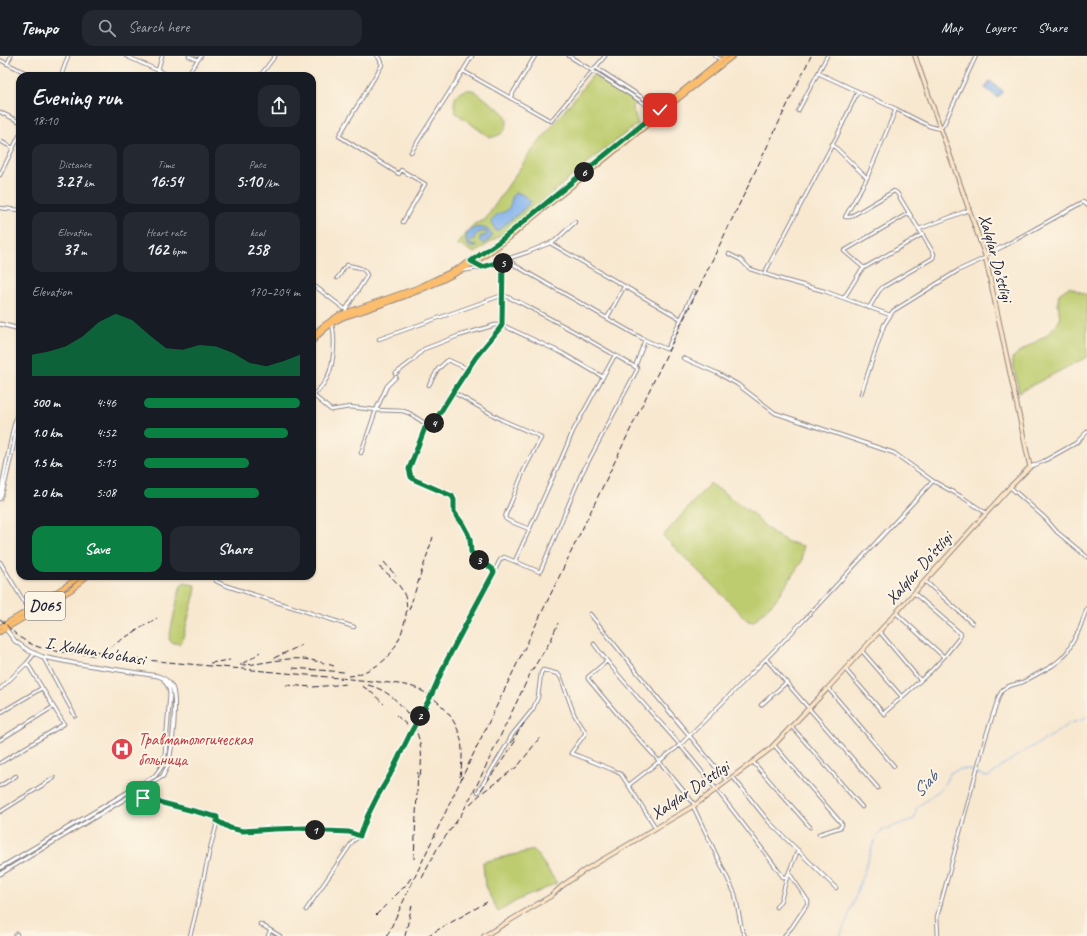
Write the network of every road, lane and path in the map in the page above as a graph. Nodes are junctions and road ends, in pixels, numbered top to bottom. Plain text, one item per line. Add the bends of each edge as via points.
1 (11, 56) edge
2 (68, 56) edge
3 (126, 56) edge
4 (162, 56) edge
5 (189, 56) edge
6 (201, 56) edge
7 (275, 56) edge
8 (377, 56) edge
9 (472, 56) edge
10 (536, 56) edge
11 (569, 56) edge
12 (605, 56) edge
13 (715, 56) edge
14 (726, 56) edge
15 (732, 56) edge
16 (827, 56) edge
17 (915, 56) edge
18 (976, 56) edge
19 (0, 60) edge
20 (198, 60) junction
21 (721, 60) junction
22 (7, 64) junction
23 (595, 67) junction
24 (158, 70) junction
25 (592, 70) junction
26 (463, 71) junction
27 (24, 72) edge
28 (62, 72) edge
29 (162, 72) edge
30 (189, 72) edge
31 (263, 72) edge
32 (818, 73) junction
33 (858, 91) junction
34 (510, 98) junction
35 (896, 109) junction
36 (659, 111) junction
37 (798, 111) dead end
38 (0, 112) edge
39 (16, 120) edge
40 (940, 129) junction
41 (0, 141) edge
42 (16, 142) edge
43 (832, 144) junction
44 (13, 148) junction
45 (411, 152) dead end
46 (0, 168) edge
47 (4, 169) junction
48 (0, 175) edge
49 (867, 178) junction
50 (1087, 205) edge
51 (0, 208) edge
52 (16, 210) edge
53 (969, 210) junction
54 (909, 212) junction
55 (403, 222) dead end
56 (575, 222) dead end
57 (919, 229) junction
58 (923, 234) junction
59 (550, 243) junction
60 (729, 254) dead end
61 (985, 256) junction
62 (508, 259) junction
63 (503, 261) junction
64 (473, 262) junction
65 (482, 267) junction
66 (864, 268) junction
67 (458, 272) junction
68 (764, 274) junction
69 (337, 278) dead end
70 (316, 287) edge
71 (624, 287) junction
72 (694, 291) dead end
73 (503, 294) junction
74 (844, 298) junction
75 (869, 308) junction
76 (348, 312) junction
77 (890, 315) junction
78 (607, 318) junction
79 (681, 319) junction
80 (0, 324) edge
81 (332, 324) junction
82 (502, 325) junction
83 (16, 328) edge
84 (316, 332) edge
85 (316, 338) edge
86 (379, 339) dead end
87 (645, 340) junction
88 (614, 355) junction
89 (683, 358) dead end
90 (635, 367) junction
91 (468, 369) junction
92 (603, 376) junction
93 (429, 385) dead end
94 (316, 392) edge
95 (453, 392) junction
96 (861, 394) dead end
97 (316, 398) edge
98 (376, 410) junction
99 (16, 421) edge
100 (429, 426) junction
101 (15, 429) junction
102 (1087, 432) edge
103 (361, 453) dead end
104 (1030, 467) junction
105 (933, 481) junction
106 (1010, 487) junction
107 (0, 495) edge
108 (0, 499) edge
109 (986, 514) junction
110 (529, 529) junction
111 (1087, 557) edge
112 (515, 561) junction
113 (0, 562) edge
114 (494, 572) junction
115 (75, 580) edge
116 (82, 580) edge
117 (216, 580) edge
118 (925, 581) junction
119 (914, 593) junction
120 (1087, 608) edge
121 (29, 610) junction
122 (896, 613) junction
123 (590, 614) dead end
124 (972, 623) dead end
125 (1, 625) edge
126 (354, 627) dead end
127 (6, 629) junction
128 (879, 631) junction
129 (0, 632) edge
130 (594, 644) dead end
131 (862, 651) junction
132 (34, 653) junction
133 (44, 657) junction
134 (944, 657) junction
135 (766, 659) junction
136 (606, 661) junction
137 (27, 663) junction
138 (845, 669) junction
139 (161, 677) junction
140 (920, 680) junction
141 (787, 682) junction
142 (42, 688) junction
143 (828, 688) junction
144 (0, 689) edge
145 (902, 697) junction
146 (761, 705) dead end
147 (53, 707) junction
148 (809, 708) junction
149 (0, 713) edge
150 (75, 716) dead end
151 (792, 727) junction
152 (689, 735) junction
153 (0, 740) edge
154 (680, 745) junction
155 (774, 745) junction
156 (659, 761) junction
157 (753, 762) junction
158 (0, 763) edge
159 (894, 766) dead end
160 (16, 776) dead end
161 (733, 777) junction
162 (54, 778) dead end
163 (728, 781) junction
164 (629, 785) junction
165 (0, 786) edge
166 (878, 788) dead end
167 (717, 789) junction
168 (478, 792) dead end
169 (135, 794) junction
170 (694, 806) junction
171 (862, 808) dead end
172 (0, 812) edge
173 (217, 821) junction
174 (810, 827) dead end
175 (656, 829) junction
176 (819, 834) dead end
177 (360, 836) junction
178 (798, 850) junction
179 (0, 868) edge
180 (789, 873) junction
181 (0, 874) edge
182 (787, 877) junction
183 (836, 888) dead end
184 (776, 907) dead end
185 (306, 910) dead end
186 (260, 924) dead end
187 (270, 931) junction
188 (190, 936) edge
189 (268, 936) edge
190 (280, 936) edge
191 (484, 936) edge
192 (745, 936) edge
193 (784, 936) edge
194 (938, 936) edge

1 - 22 street
2 - 28 street
3 - 24 street
4 - 24 street
5 - 20 street
6 - 20 street
7 - 31 street
8 - 55 street via 382,65 339,136 399,174 402,170 425,184
9 - 26 street
10 - 34 street
11 - 25 street
12 - 23 street
13 - 21 street
14 - 21 main road
15 - 64 main road via 506,241
16 - 32 street
17 - 40 main road, Xalqlar Do’stligi
18 - 40 street
19 - 22 street
20 - 30 street
21 - 36 main road
22 - 27 street
23 - 25 street
23 - 36 street
24 - 29 street
25 - 34 street via 551,121
25 - 36 street
26 - 34 street
26 - 45 street
32 - 33 street
32 - 37 street
33 - 35 street
33 - 43 street
35 - 40 street
35 - 49 street
36 - 64 main road
38 - 39 street
40 - 53 main road, Xalqlar Do’stligi
41 - 44 street
42 - 44 street
43 - 49 street
43 - 68 street
44 - 47 street
46 - 47 street
47 - 48 street
49 - 54 street via 845,217 850,217 894,191
50 - 61 street via 1083,202
51 - 52 street
53 - 57 street
53 - 61 main road, Xalqlar Do’stligi
54 - 57 street
54 - 66 street via 844,251
56 - 59 street
57 - 58 street
58 - 66 street
58 - 75 street via 934,254 933,258 883,287
59 - 62 street
59 - 71 street
60 - 68 street
61 - 77 street via 897,308
61 - 104 main road, Xalqlar Do’stligi
62 - 63 street
62 - 78 street
63 - 65 street
63 - 73 street
64 - 65 street
64 - 67 main road
64 - 76 main road via 417,288
65 - 67 street
66 - 74 street
67 - 76 main road via 418,291
68 - 74 street
69 - 76 street via 347,265 366,271 368,276
70 - 76 street
71 - 78 street
71 - 79 street
72 - 79 street
73 - 82 street
73 - 86 street
73 - 88 street
74 - 75 street
75 - 77 street
76 - 81 main road
76 - 84 main road via 328,322
77 - 96 street via 884,324
78 - 87 street
79 - 87 street via 666,349
80 - 83 street
81 - 85 main road
81 - 94 street via 334,335 331,370
82 - 91 street
82 - 92 street via 562,353
82 - 98 street via 424,348 387,386
87 - 90 street
88 - 90 street
88 - 92 street
89 - 105 street via 737,384 775,413 894,453
90 - 112 street via 637,370 581,475 540,572
91 - 93 street via 448,360 438,369
91 - 95 street
92 - 110 street via 573,431
95 - 100 street via 433,424
95 - 110 street via 502,420 541,438 524,470 505,518
97 - 98 street via 331,410 350,407
98 - 100 street via 403,411
98 - 103 street
99 - 101 street
100 - 114 street via 425,428 416,449 409,469 411,477 452,496 454,512 468,534 471,552
101 - 107 street
101 - 108 street
102 - 104 street via 1076,443
104 - 106 main road, Xalqlar Do’stligi
105 - 109 street
105 - 135 street
106 - 109 main road, Xalqlar Do’stligi
106 - 111 street
109 - 118 main road, Xalqlar Do’stligi
110 - 112 street
112 - 114 street via 504,557
113 - 121 street
114 - 177 street via 374,803
115 - 121 main road, D065
116 - 127 main road, D065 via 71,590
117 - 126 street via 224,585
118 - 119 main road, Xalqlar Do’stligi
118 - 124 street
119 - 122 main road, Xalqlar Do’stligi
119 - 134 street via 961,634
120 - 194 street via 1079,630 1061,659 1023,682 1009,686 999,696 937,917
121 - 125 main road, D065
122 - 128 main road, Xalqlar Do’stligi
122 - 134 street
123 - 152 street
125 - 127 street, I. Xoldun ko'chasi
127 - 129 main road, D065
127 - 132 street, I. Xoldun ko'chasi via 15,641
128 - 131 main road, Xalqlar Do’stligi
128 - 140 street
130 - 136 street
131 - 138 main road, Xalqlar Do’stligi
131 - 145 street
132 - 133 street, I. Xoldun ko'chasi
132 - 137 street
133 - 139 street, I. Xoldun ko'chasi
133 - 150 street
134 - 140 street
135 - 141 street
135 - 152 street
136 - 154 street
136 - 156 street via 588,679
137 - 142 street
137 - 144 street
138 - 143 main road, Xalqlar Do’stligi
138 - 145 street via 885,714
139 - 169 street, I. Xoldun ko'chasi via 172,687 175,703 168,765 163,776
139 - 179 street via 170,694 165,756 155,776
140 - 145 street
141 - 146 street
141 - 148 street
142 - 147 street
142 - 149 street
143 - 148 main road, Xalqlar Do’stligi
143 - 159 street
147 - 153 street
147 - 158 street via 64,724
148 - 151 main road, Xalqlar Do’stligi
148 - 166 street
151 - 155 main road, Xalqlar Do’stligi
151 - 171 street
152 - 154 street
152 - 163 street
154 - 156 street
154 - 167 street
155 - 157 main road, Xalqlar Do’stligi
155 - 176 street via 842,824 841,827
156 - 164 street
156 - 170 street
157 - 161 main road, Xalqlar Do’stligi
157 - 174 street
160 - 165 street
161 - 163 main road, Xalqlar Do’stligi
161 - 178 street via 768,822
162 - 172 street
163 - 167 main road, Xalqlar Do’stligi
164 - 168 street via 621,774 611,768 571,753 585,731 574,714 558,674 543,670 533,710 512,735
164 - 175 street
167 - 170 main road, Xalqlar Do’stligi
167 - 182 street via 783,877
169 - 173 street via 217,817
169 - 181 street
170 - 175 main road, Xalqlar Do’stligi
170 - 192 street via 735,894
173 - 177 street via 243,831 306,828 349,832
173 - 188 street
175 - 191 main road, Xalqlar Do’stligi via 585,870 551,896
177 - 185 street via 353,841
178 - 180 street
178 - 183 street
180 - 182 street
180 - 193 street via 808,903
182 - 184 street via 781,900
186 - 187 street
187 - 189 street
187 - 190 street

